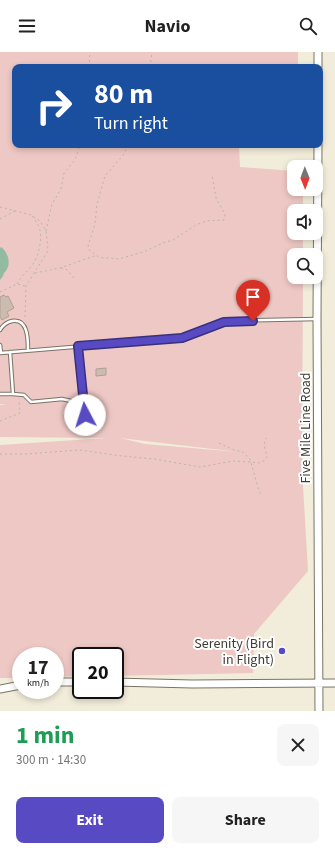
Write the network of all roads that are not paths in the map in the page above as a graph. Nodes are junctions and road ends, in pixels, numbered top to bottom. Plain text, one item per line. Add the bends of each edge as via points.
1 (318, 52) edge
2 (318, 64) edge
3 (318, 148) edge
4 (317, 319) junction
5 (0, 330) edge
6 (0, 345) edge
7 (78, 346) junction
8 (28, 350) junction
9 (10, 352) junction
10 (1, 353) edge
11 (0, 394) edge
12 (13, 394) junction
13 (84, 402) junction
14 (85, 415) dead end
15 (124, 682) edge
16 (319, 683) junction
17 (335, 683) edge
18 (12, 686) edge
19 (0, 689) edge
20 (319, 711) edge

1 - 2 main road
3 - 4 main road, Five Mile Line Road
4 - 7 lane via 224,322 182,338
4 - 16 main road, Five Mile Line Road
5 - 8 lane via 9,322 16,320 22,323 28,340
6 - 10 lane
7 - 8 lane
7 - 13 lane
8 - 9 lane
9 - 10 lane
9 - 12 lane
11 - 12 lane
12 - 13 lane via 24,396 31,402 62,399
13 - 14 lane
15 - 16 main road
16 - 17 main road
16 - 20 main road, Five Mile Line Road
18 - 19 main road

